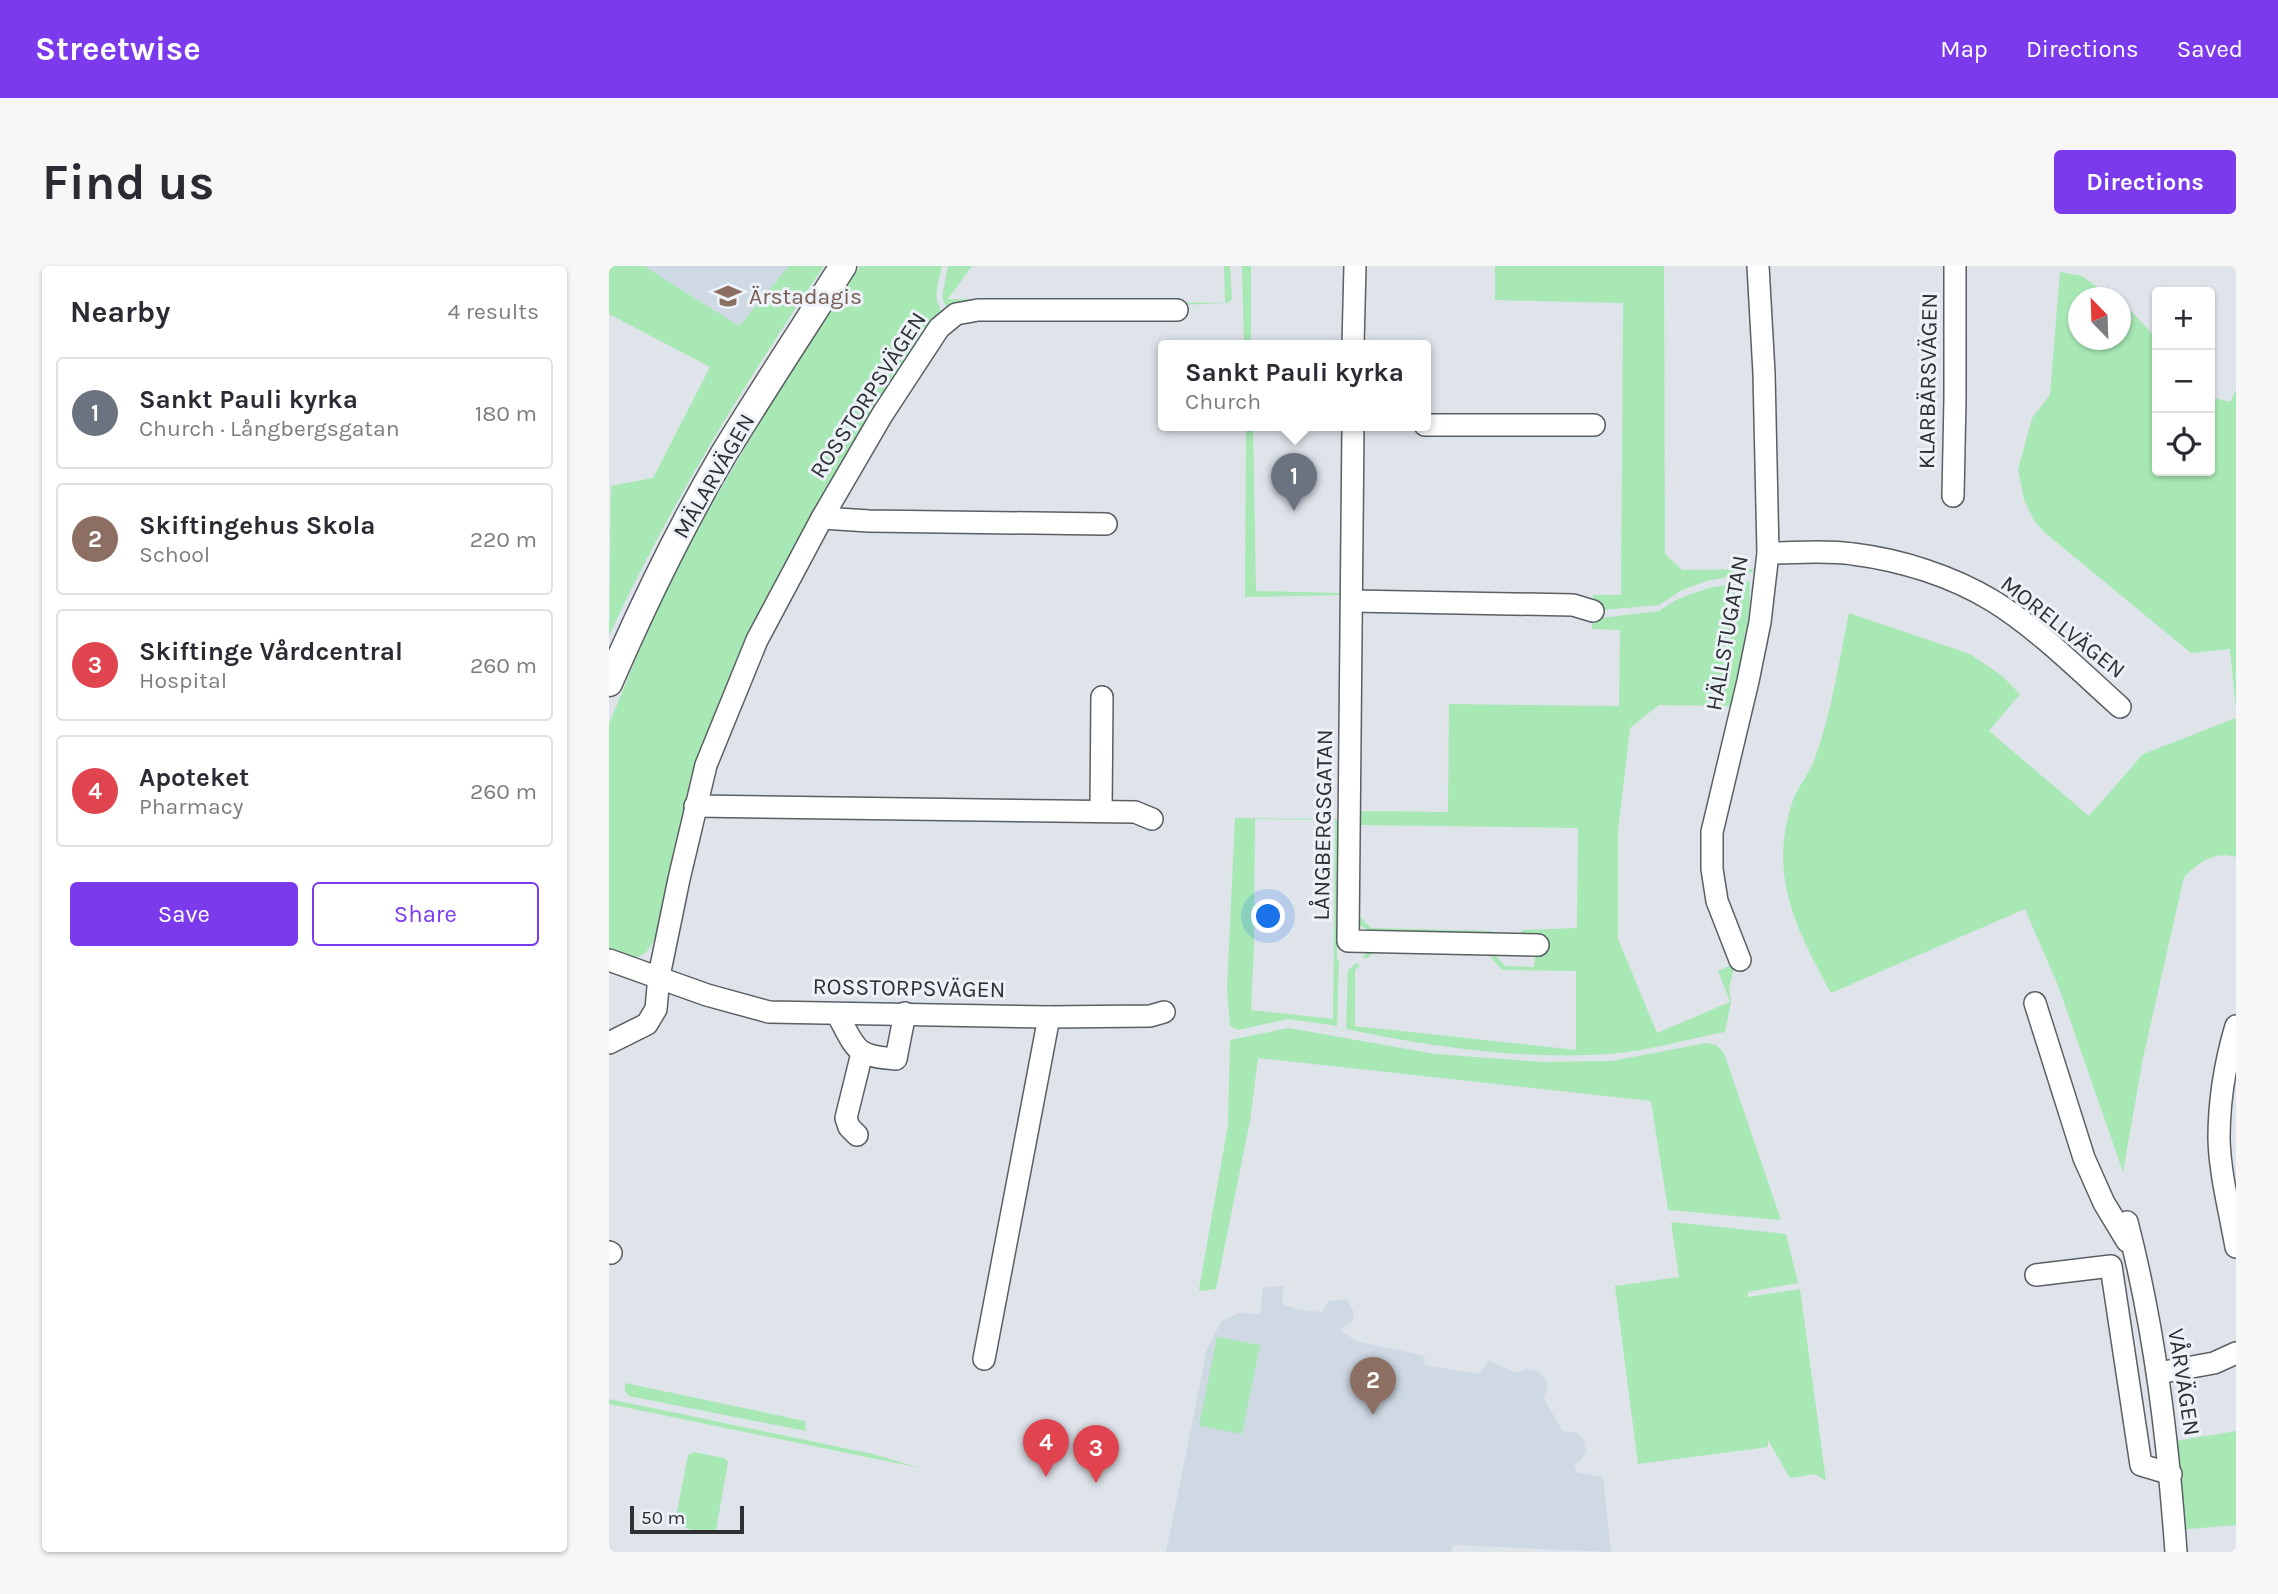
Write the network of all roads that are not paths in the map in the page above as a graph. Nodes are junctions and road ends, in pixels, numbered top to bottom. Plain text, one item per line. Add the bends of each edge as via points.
1 (1355, 266) edge
2 (1758, 266) edge
3 (1955, 266) edge
4 (841, 270) edge
5 (1177, 310) dead end
6 (1353, 340) edge
7 (1431, 425) edge
8 (1594, 425) dead end
9 (1353, 431) edge
10 (1953, 496) dead end
11 (822, 518) junction
12 (1106, 524) dead end
13 (1768, 553) junction
14 (1352, 601) junction
15 (1593, 611) dead end
16 (609, 683) edge
17 (1102, 697) dead end
18 (2120, 707) dead end
19 (695, 806) junction
20 (1101, 811) junction
21 (1152, 819) dead end
22 (1538, 945) dead end
23 (609, 960) edge
24 (1740, 960) dead end
25 (659, 976) junction
26 (2035, 1003) dead end
27 (1164, 1012) dead end
28 (905, 1013) junction
29 (837, 1014) junction
30 (1049, 1017) junction
31 (2236, 1026) edge
32 (609, 1042) edge
33 (862, 1053) junction
34 (857, 1135) dead end
35 (2127, 1222) dead end
36 (2236, 1247) edge
37 (2135, 1254) junction
38 (2036, 1275) dead end
39 (2236, 1353) edge
40 (984, 1359) dead end
41 (2158, 1373) junction
42 (2171, 1474) junction
43 (2176, 1552) edge

1 - 6 street
2 - 13 street, HÄLLSTUGATAN
3 - 10 street, KLARBÄRSVÄGEN
4 - 16 main road, MÄLARVÄGEN via 722,457 641,609
5 - 11 street, ROSSTORPSVÄGEN via 978,310 955,314 939,328 882,415
7 - 8 street
9 - 14 street, LÅNGBERGSGATAN
11 - 12 street
11 - 19 street, ROSSTORPSVÄGEN via 758,640 706,765
13 - 18 street, MORELLVÄGEN via 1852,554 1901,563 1949,579 1994,602 2029,628
13 - 24 street, HÄLLSTUGATAN via 1748,681 1712,832 1717,901
14 - 15 street via 1573,604
14 - 22 street, LÅNGBERGSGATAN via 1348,941
17 - 20 street
19 - 20 street
19 - 25 street, ROSSTORPSVÄGEN
20 - 21 street via 1135,812
23 - 25 street, ROSSTORPSVÄGEN
25 - 29 street, ROSSTORPSVÄGEN via 769,1012
25 - 32 street, ROSSTORPSVÄGEN via 652,1018 638,1030
26 - 37 street via 2084,1158
27 - 30 street, ROSSTORPSVÄGEN
28 - 29 street, ROSSTORPSVÄGEN
28 - 30 street, ROSSTORPSVÄGEN
28 - 33 street via 896,1059
29 - 33 street
30 - 40 street
31 - 36 street via 2221,1098 2219,1141
33 - 34 street via 846,1118
35 - 37 street, VÅRVÄGEN
37 - 41 street, VÅRVÄGEN
38 - 42 street via 2111,1266 2141,1465
39 - 41 street via 2214,1363
41 - 42 street, VÅRVÄGEN
42 - 43 street, VÅRVÄGEN

